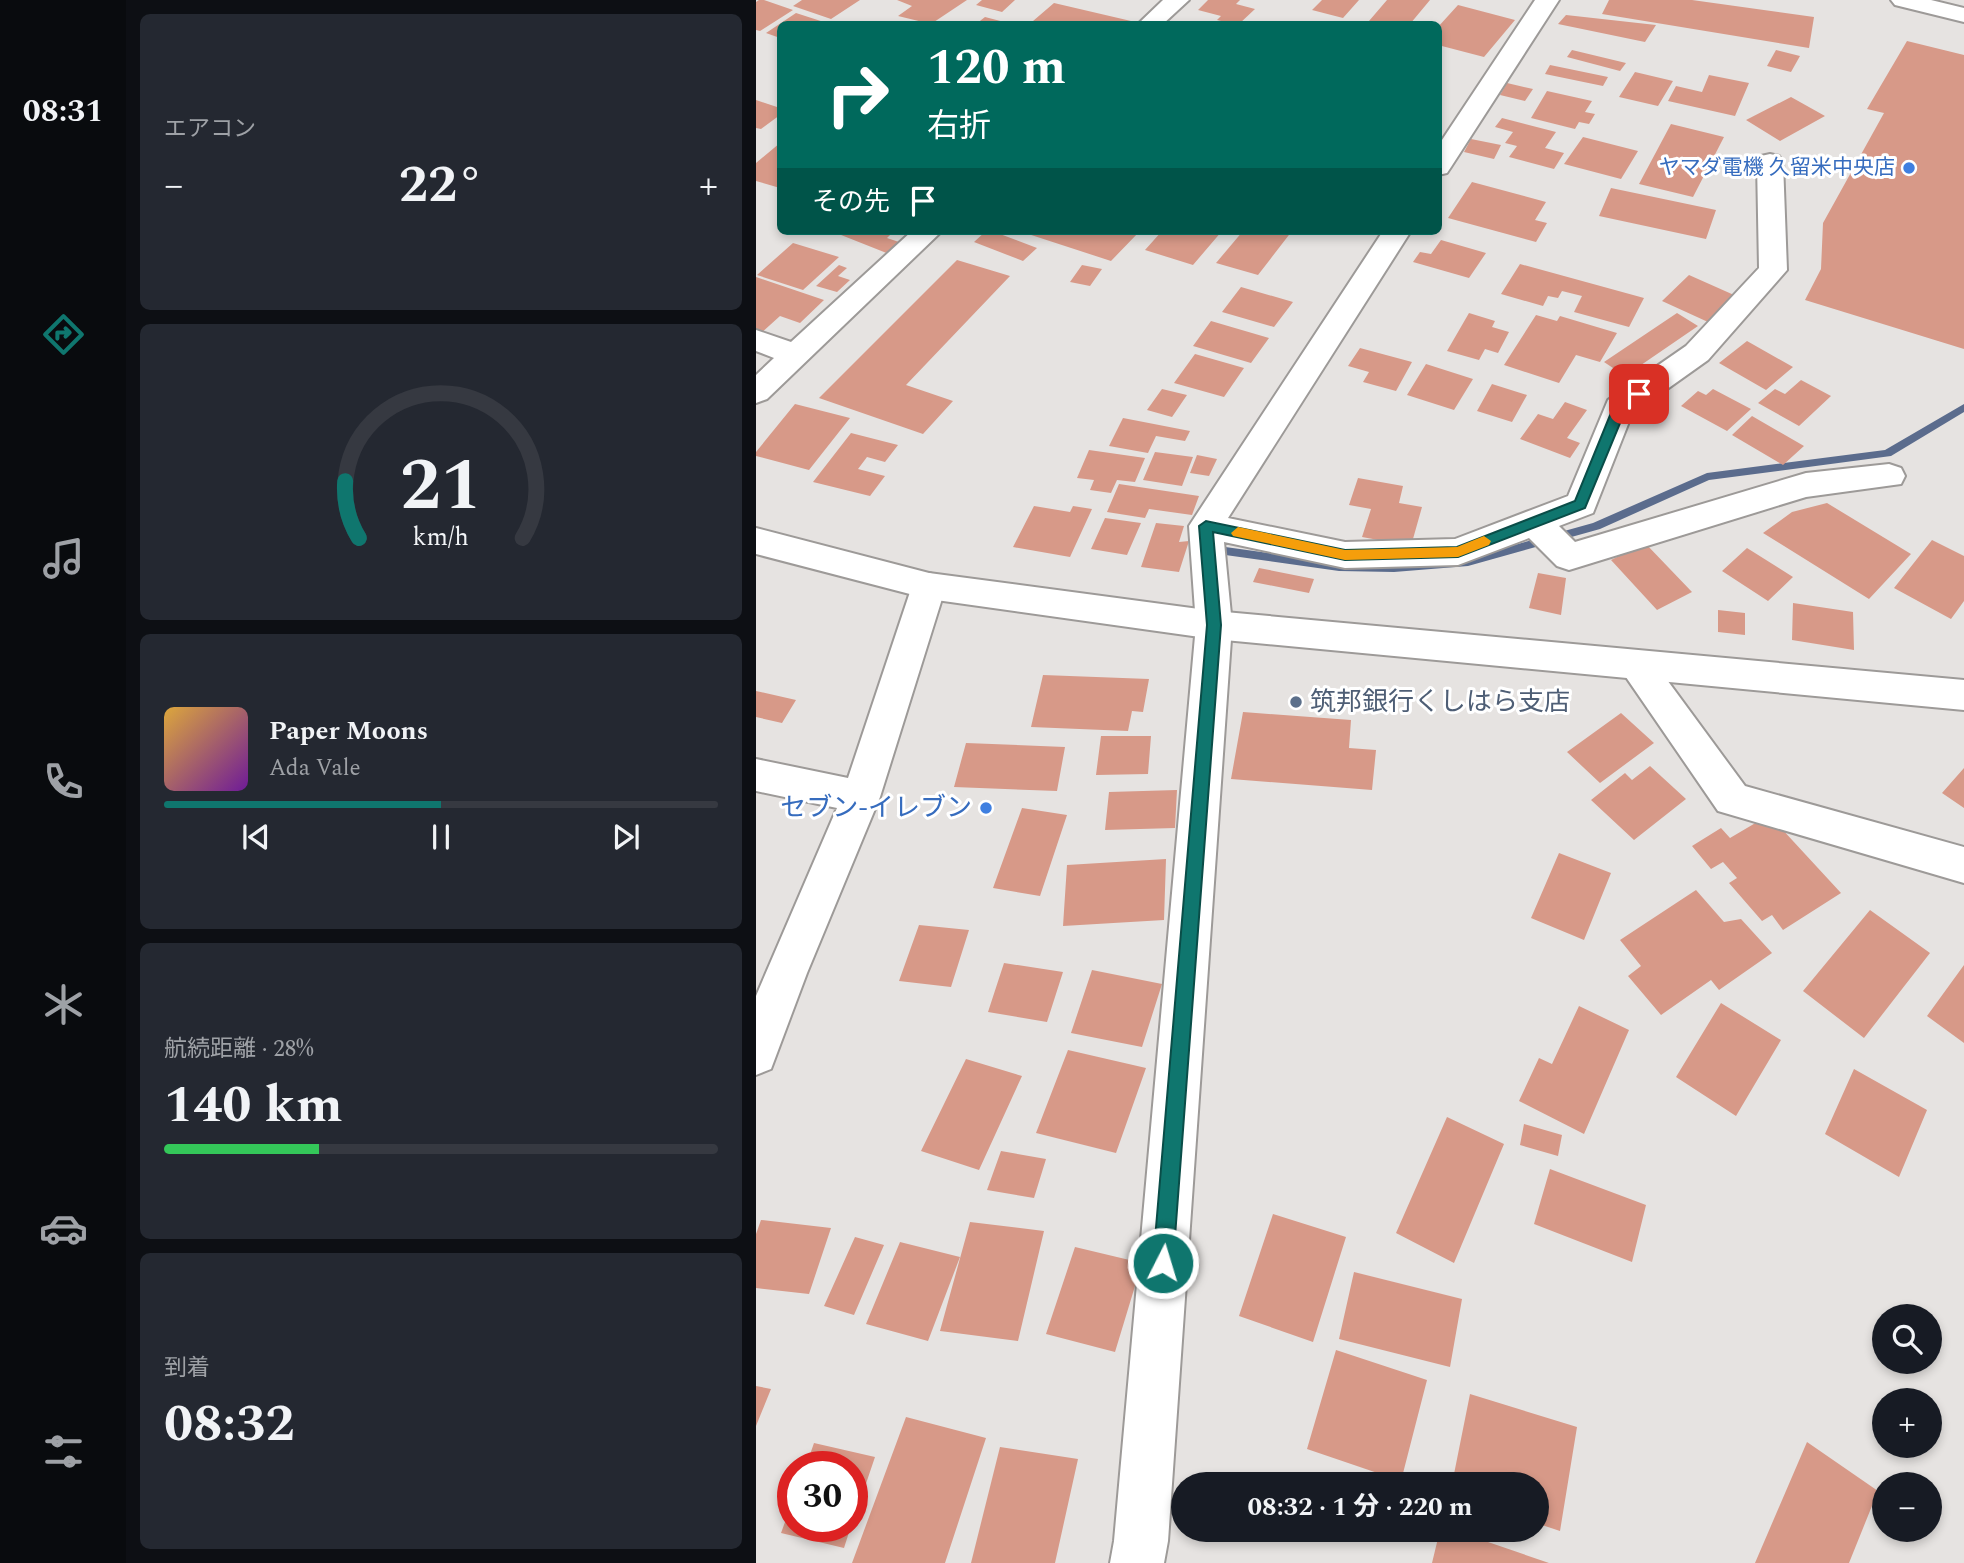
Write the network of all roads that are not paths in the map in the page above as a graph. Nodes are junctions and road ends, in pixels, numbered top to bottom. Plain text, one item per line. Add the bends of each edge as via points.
1 (1177, 0) edge
2 (1547, 0) edge
3 (1903, 0) edge
4 (1933, 3) edge
5 (1964, 15) edge
6 (1153, 21) edge
7 (1442, 161) edge
8 (1770, 162) dead end
9 (924, 235) edge
10 (1394, 235) edge
11 (756, 340) edge
12 (795, 355) junction
13 (756, 392) edge
14 (1889, 476) dead end
15 (1534, 522) junction
16 (1206, 526) junction
17 (756, 541) edge
18 (929, 586) junction
19 (1214, 625) junction
20 (1635, 664) junction
21 (1964, 695) edge
22 (756, 775) edge
23 (861, 797) junction
24 (1964, 865) edge
25 (756, 1054) edge
26 (1137, 1563) edge

1 - 6 street
2 - 7 street
3 - 4 street
4 - 5 street
8 - 15 street via 1773,270 1697,353 1619,408 1581,504
9 - 12 street
10 - 16 street
11 - 12 street
12 - 13 street
14 - 15 street via 1806,485 1569,557
15 - 16 street via 1458,552 1345,555
16 - 19 street
17 - 18 street
18 - 19 street
18 - 23 street
19 - 20 street
19 - 26 street
20 - 21 street
20 - 24 street via 1732,799
22 - 23 street
23 - 25 street

